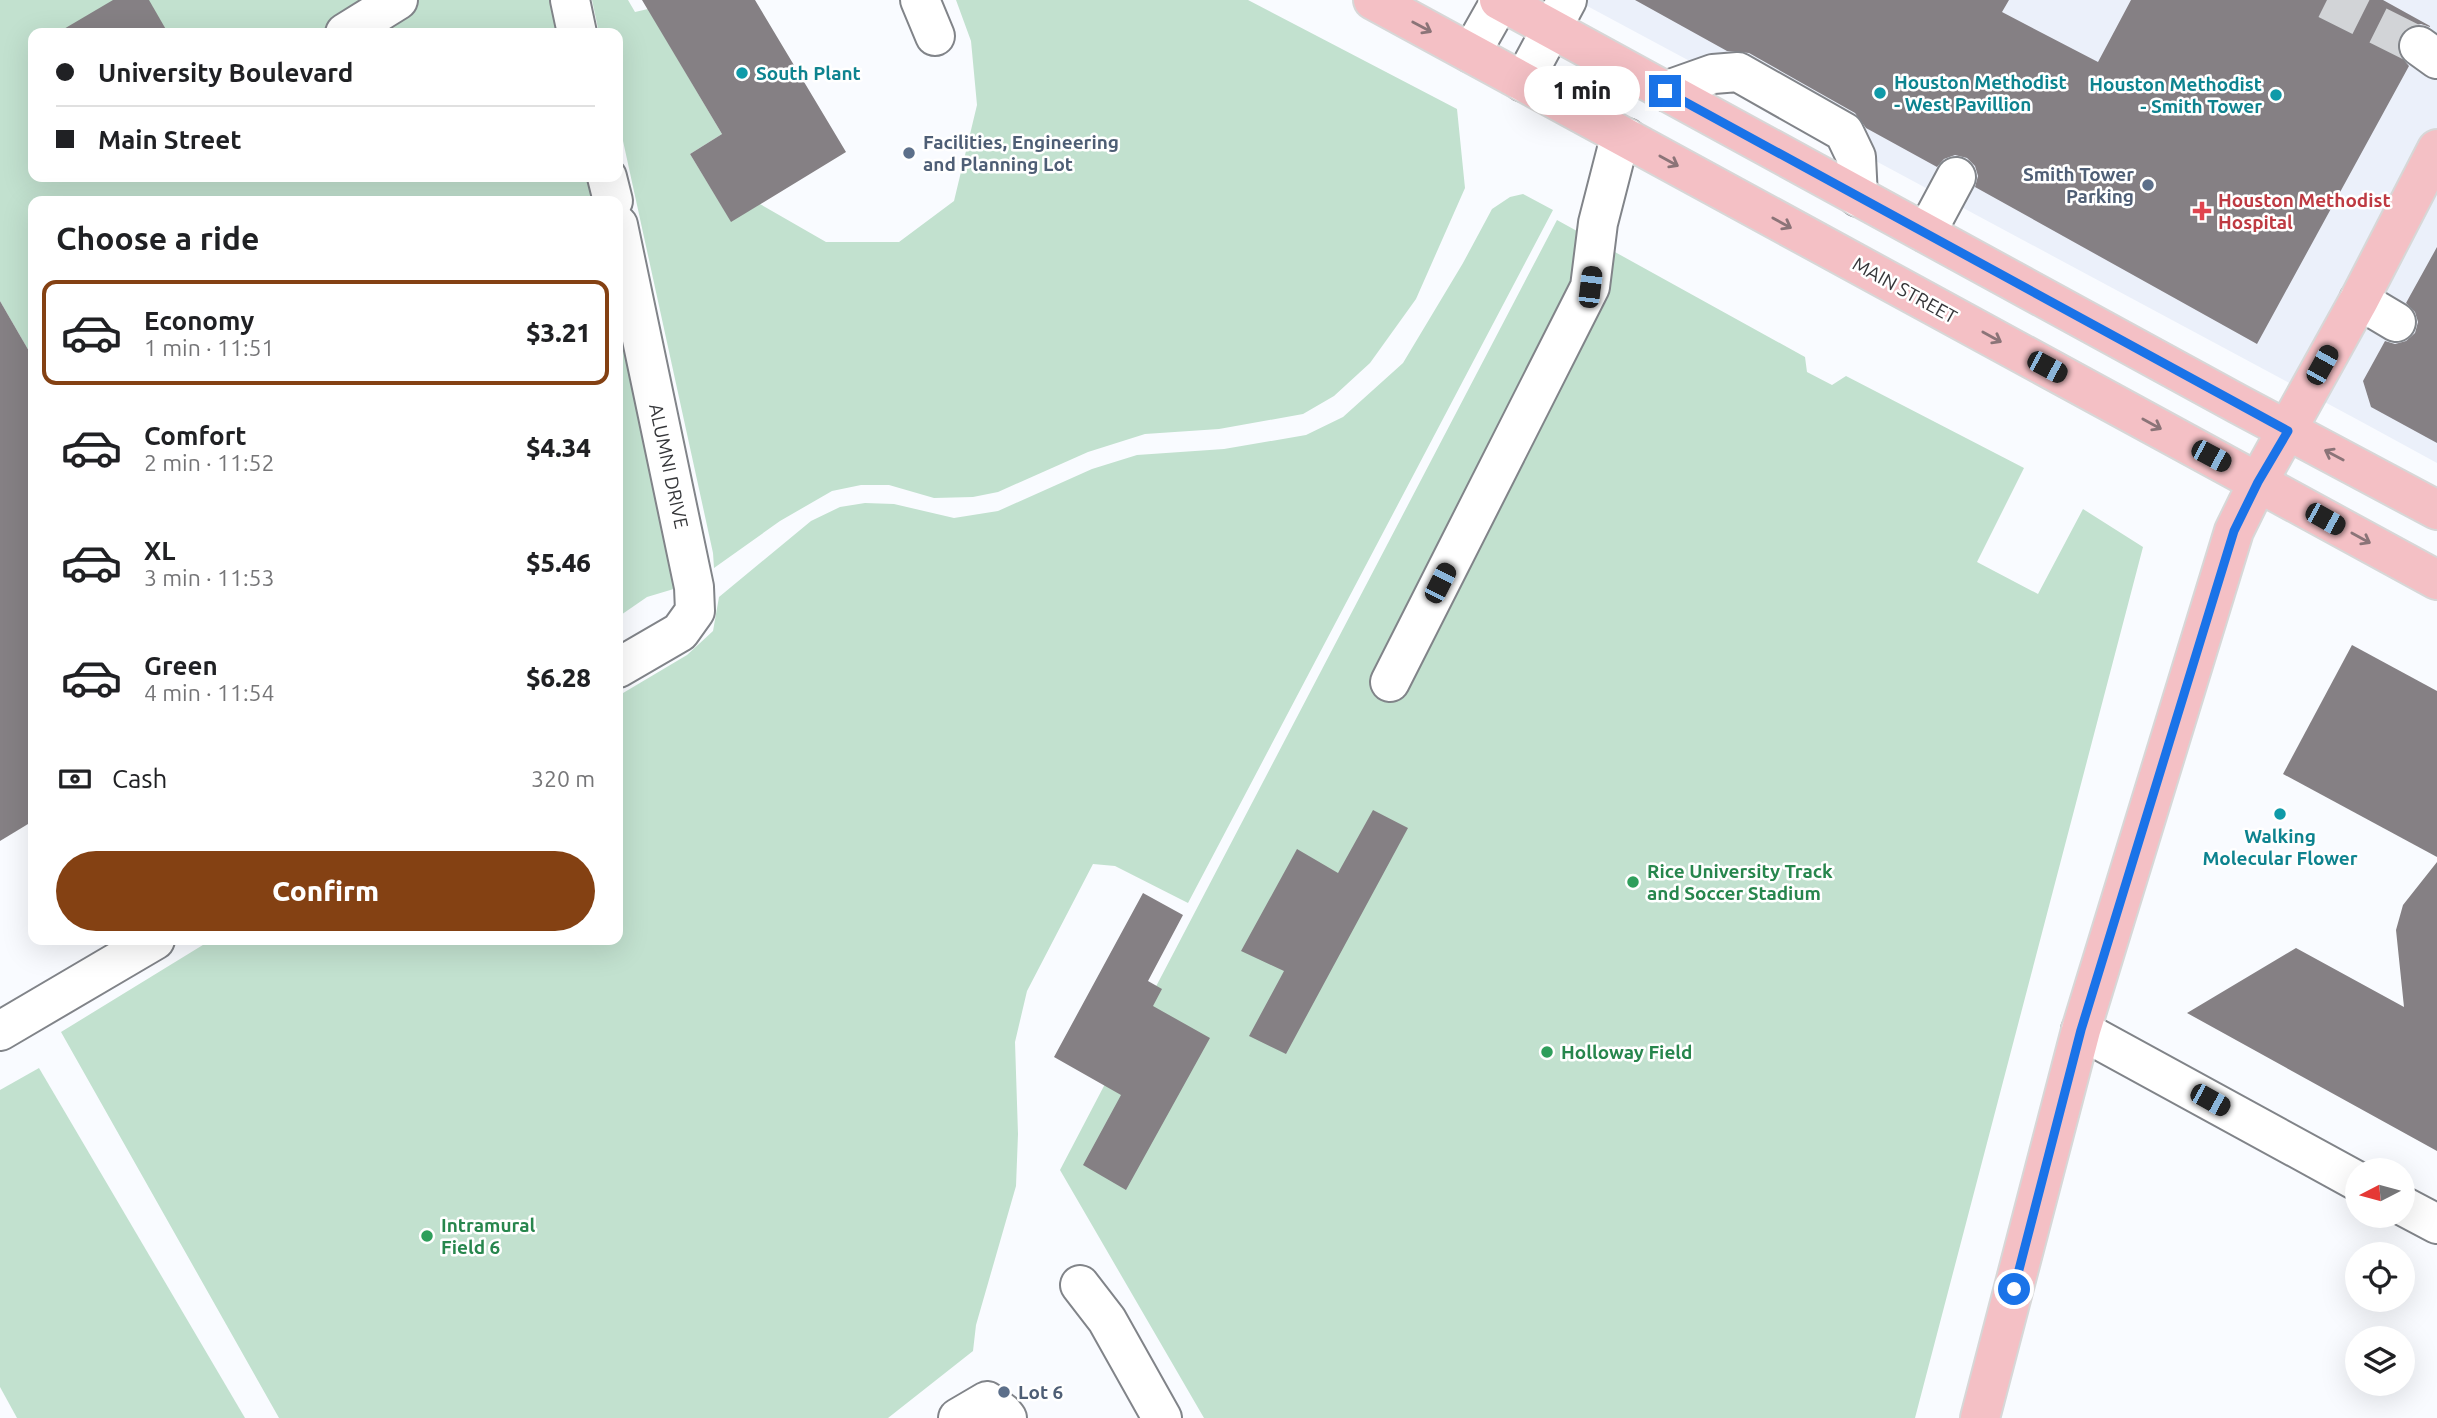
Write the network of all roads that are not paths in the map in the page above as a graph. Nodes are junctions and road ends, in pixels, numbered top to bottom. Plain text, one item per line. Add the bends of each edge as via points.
1 (398, 0) edge
2 (570, 0) edge
3 (920, 0) edge
4 (1373, 0) edge
5 (1500, 0) edge
6 (1559, 15) edge
7 (353, 28) edge
8 (576, 28) edge
9 (935, 36) dead end
10 (1471, 53) junction
11 (1523, 82) junction
12 (1665, 91) junction
13 (1627, 138) junction
14 (2437, 149) edge
15 (1956, 177) dead end
16 (1858, 197) junction
17 (1926, 233) junction
18 (623, 249) edge
19 (2358, 300) junction
20 (2396, 322) dead end
21 (2288, 431) junction
22 (2258, 482) junction
23 (2437, 510) edge
24 (2437, 580) edge
25 (623, 665) edge
26 (1390, 682) dead end
27 (147, 945) edge
28 (2081, 1030) junction
29 (0, 1031) edge
30 (2345, 1174) edge
31 (2415, 1212) edge
32 (2437, 1224) edge
33 (1080, 1285) dead end
34 (958, 1418) edge
35 (1007, 1418) edge
36 (1162, 1418) edge
37 (1980, 1418) edge

1 - 7 street
2 - 8 street
3 - 9 street
4 -> 10 main road, MAIN STREET
5 - 6 main road
5 - 10 street
6 - 11 street
6 - 12 main road
10 - 11 main road, MAIN STREET
11 - 13 main road, MAIN STREET
12 - 16 main road
12 - 16 street via 1713,74 1738,72 1844,132 1856,157
13 -> 22 main road, MAIN STREET
13 - 26 street via 1617,149 1601,211 1590,287
14 - 19 main road
15 - 17 street
16 - 17 main road
17 - 21 main road
18 - 25 street, ALUMNI DRIVE via 694,587 695,611 680,632
19 - 20 street
19 - 21 main road
21 - 22 main road
23 -> 21 main road
22 -> 24 main road, MAIN STREET
22 - 28 main road via 2234,531
27 - 29 street
28 - 30 street
28 - 37 main road
31 - 32 street
33 - 36 street via 1107,1320
34 - 35 street via 987,1401

